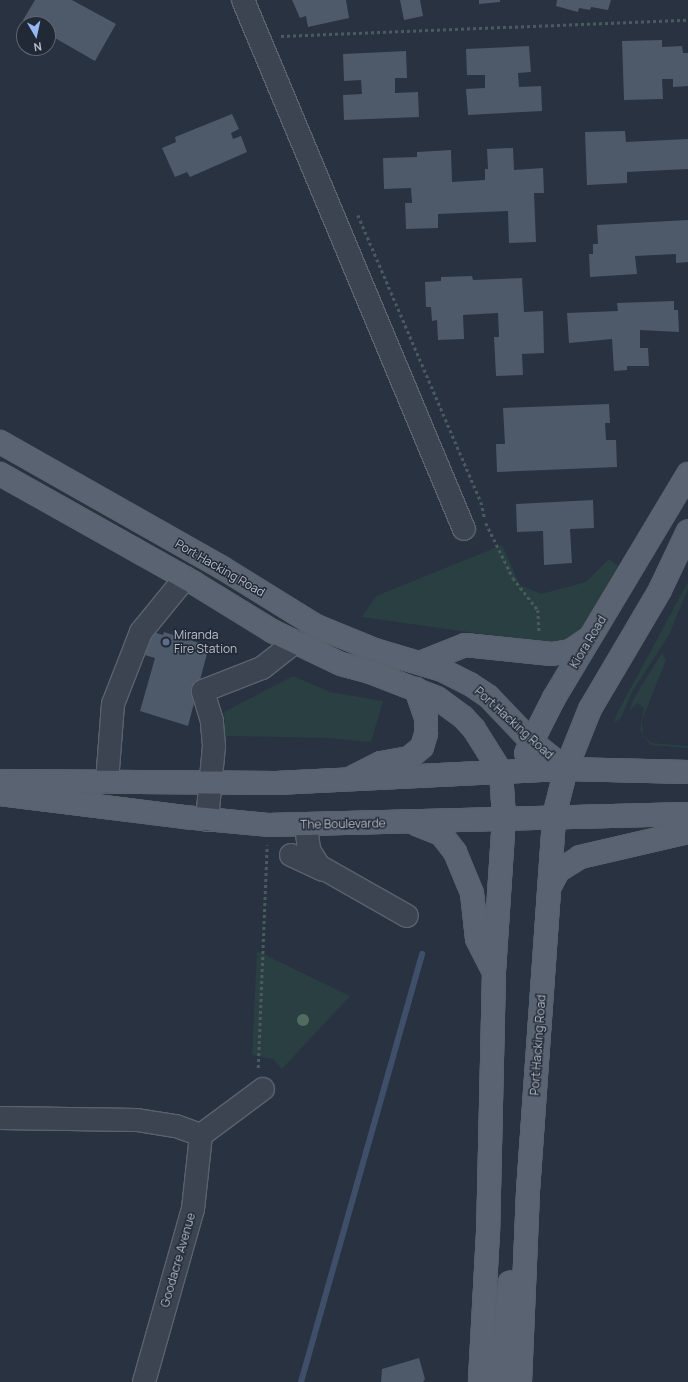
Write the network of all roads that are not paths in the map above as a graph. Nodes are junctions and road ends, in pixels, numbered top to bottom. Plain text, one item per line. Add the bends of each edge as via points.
1 (243, 0) edge
2 (0, 442) edge
3 (0, 474) edge
4 (688, 474) edge
5 (464, 529) dead end
6 (688, 531) edge
7 (185, 578) junction
8 (591, 636) junction
9 (295, 642) junction
10 (420, 663) junction
11 (416, 690) junction
12 (531, 741) junction
13 (566, 769) junction
14 (510, 772) junction
15 (688, 772) edge
16 (0, 781) edge
17 (345, 781) junction
18 (107, 782) junction
19 (209, 783) junction
20 (0, 794) edge
21 (688, 814) edge
22 (554, 816) junction
23 (504, 817) junction
24 (207, 820) junction
25 (403, 822) junction
26 (306, 825) junction
27 (688, 832) edge
28 (292, 855) dead end
29 (331, 874) junction
30 (549, 891) junction
31 (407, 916) dead end
32 (494, 972) junction
33 (262, 1089) road end
34 (0, 1118) edge
35 (201, 1135) junction
36 (528, 1190) junction
37 (144, 1382) edge
38 (480, 1382) edge
39 (501, 1382) edge
40 (520, 1382) edge

1 - 5 street via 273,34
2 - 10 main road, Port Hacking Road via 221,567 316,626 354,643
3 - 7 main road
4 - 8 main road, Kiora Road
6 - 13 main road via 660,590 590,709
7 - 9 main road via 272,631
7 - 18 street via 141,632 116,696 112,710
8 - 10 main road via 565,653 552,654 465,645
8 - 12 main road, Kiora Road
9 - 11 main road via 341,664
9 - 19 street via 262,668 203,691 214,733
10 - 12 main road, Port Hacking Road via 455,676 478,689
11 - 14 main road via 437,698 463,717
11 - 17 main road via 425,710 427,726 425,740 418,752 409,758 381,763
12 - 13 main road, Port Hacking Road
12 - 14 main road, Kiora Road
13 - 14 main road
13 - 15 main road
13 - 22 main road, Port Hacking Road
14 - 17 main road
14 - 23 main road, Kiora Road
16 - 18 main road
17 - 19 main road
18 - 19 main road
19 - 24 street
20 - 24 main road, The Boulevarde
21 - 22 main road, The Boulevarde
22 - 23 main road, The Boulevarde
22 - 30 main road, Port Hacking Road
23 - 25 main road, The Boulevarde
23 - 32 main road
24 - 26 main road, The Boulevarde
25 - 26 main road, The Boulevarde
25 - 32 main road via 434,829 455,852 472,893 477,939
26 - 29 street via 312,857 319,866
27 - 30 main road via 633,843 570,861 558,871
28 - 29 street
29 - 31 street
30 - 36 main road, Port Hacking Road
32 - 38 main road via 488,1232
33 - 35 street
34 - 35 street via 137,1120 176,1126
35 - 37 street, Goodacre Avenue via 193,1209
36 - 39 main road via 514,1246
36 - 40 main road, Port Hacking Road

